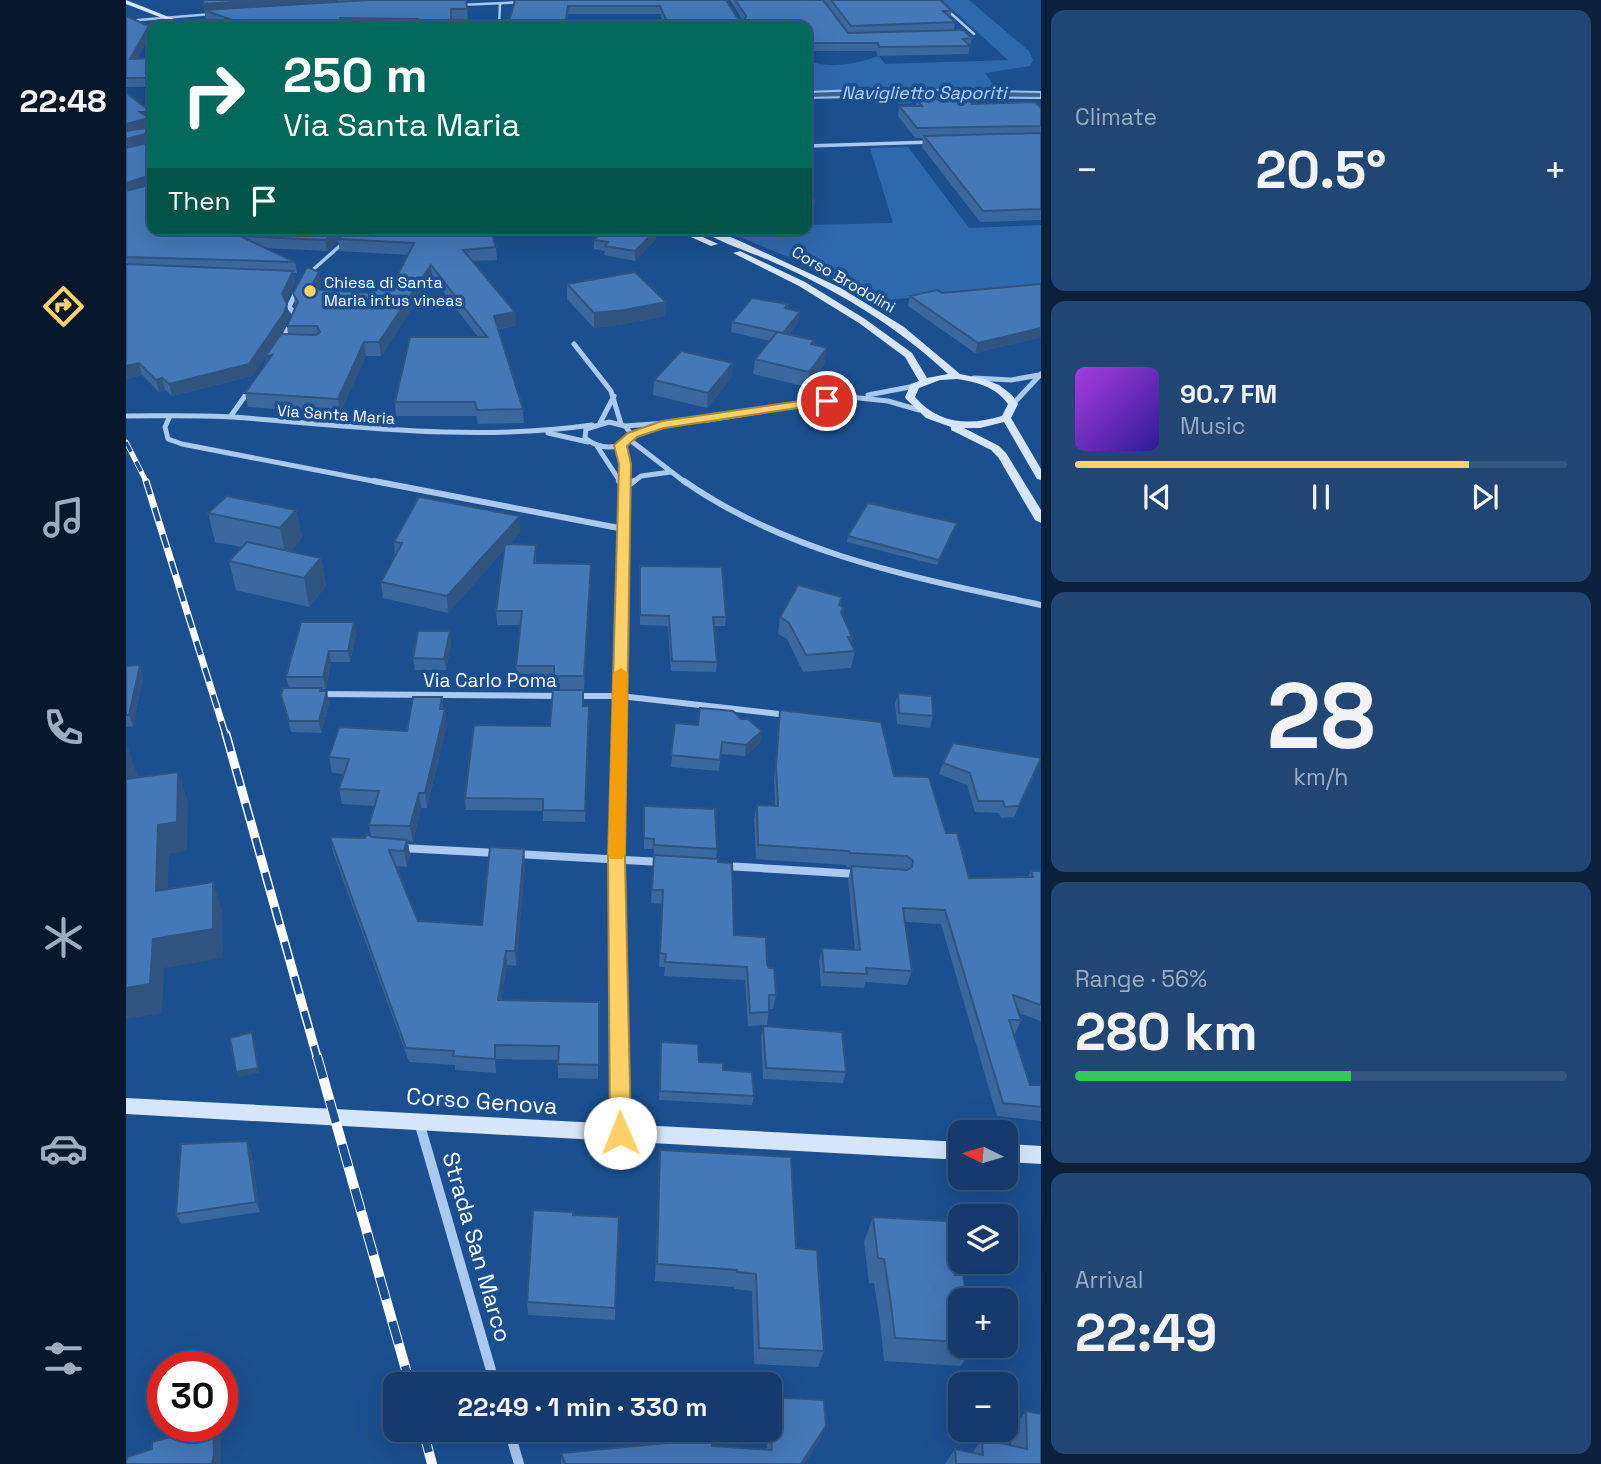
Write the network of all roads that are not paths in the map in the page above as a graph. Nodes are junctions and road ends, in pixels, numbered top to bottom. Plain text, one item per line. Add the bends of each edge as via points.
1 (936, 0) edge
2 (126, 2) edge
3 (526, 2) edge
4 (500, 4) junction
5 (455, 5) edge
6 (126, 9) edge
7 (217, 14) edge
8 (164, 17) junction
9 (152, 20) junction
10 (126, 21) edge
11 (155, 21) edge
12 (174, 21) edge
13 (499, 21) edge
14 (960, 34) edge
15 (944, 142) edge
16 (812, 146) edge
17 (352, 235) edge
18 (692, 235) edge
19 (718, 235) edge
20 (281, 343) joint
21 (293, 343) edge
22 (574, 344) dead end
23 (1040, 374) edge
24 (957, 376) junction
25 (971, 378) junction
26 (919, 383) junction
27 (252, 385) edge
28 (615, 395) junction
29 (850, 397) junction
30 (1013, 404) junction
31 (919, 410) junction
32 (126, 416) edge
33 (170, 416) junction
34 (230, 417) junction
35 (1006, 418) junction
36 (937, 421) junction
37 (600, 422) junction
38 (592, 425) junction
39 (623, 425) junction
40 (662, 425) junction
41 (544, 432) junction
42 (626, 441) junction
43 (590, 443) junction
44 (597, 446) junction
45 (671, 472) junction
46 (1040, 475) edge
47 (624, 489) junction
48 (1041, 520) edge
49 (624, 529) junction
50 (1041, 606) edge
51 (309, 694) edge
52 (620, 696) junction
53 (797, 716) edge
54 (389, 847) edge
55 (616, 859) junction
56 (671, 863) edge
57 (712, 865) edge
58 (862, 875) edge
59 (126, 1106) edge
60 (418, 1122) junction
61 (620, 1133) junction
62 (948, 1150) edge
63 (1018, 1154) edge
64 (1041, 1155) edge
65 (491, 1372) edge
66 (513, 1442) edge
67 (519, 1464) edge

1 - 14 street via 974,34
2 - 8 main road
3 - 4 street
4 - 5 street
4 - 13 lane
6 - 9 main road
7 - 8 street
8 - 9 street
8 - 12 main road
9 - 10 street
9 - 11 main road
15 - 16 street
17 - 20 street via 304,278 290,301 295,314
18 - 26 main road, Corso Brodolini via 803,284 862,321 909,355
19 - 24 main road, Corso Brodolini via 818,280 930,350
20 - 21 lane
22 - 28 street
23 - 25 street via 1011,380
23 - 30 street
24 - 25 main road
24 - 26 main road
25 - 30 main road via 999,388
26 - 29 street via 884,394
26 - 31 main road, Corso Brodolini via 910,397
27 - 34 street
28 - 37 street
28 - 39 street
29 - 31 street
29 - 40 street
30 - 35 main road
31 - 36 main road
32 - 33 street, Via Santa Maria
33 - 34 street, Via Santa Maria
33 - 49 street via 165,427 168,439 182,444
34 - 41 street, Via Santa Maria via 384,431
35 - 36 main road via 988,425
35 - 46 main road
36 - 48 main road via 995,448
37 - 38 street, Via Santa Maria
37 - 39 street
38 - 41 street, Via Santa Maria
38 - 43 street via 584,433
39 - 40 street
39 - 42 street
40 - 42 street
41 - 43 street, Via Santa Maria
42 - 44 street
42 - 45 street
42 - 47 street
43 - 44 street, Via Santa Maria
44 - 47 street
45 - 47 street via 641,476
45 - 50 street via 759,526 836,554
47 - 49 street
49 - 52 street
51 - 52 street, Via Carlo Poma
52 - 53 street, Via Carlo Poma
52 - 55 street
54 - 55 street
55 - 56 street
55 - 61 street
57 - 58 street
59 - 60 main road, Corso Genova
60 - 61 main road, Corso Genova
60 - 65 street, Strada San Marco
61 - 62 main road, Corso Genova
63 - 64 main road
66 - 67 street

